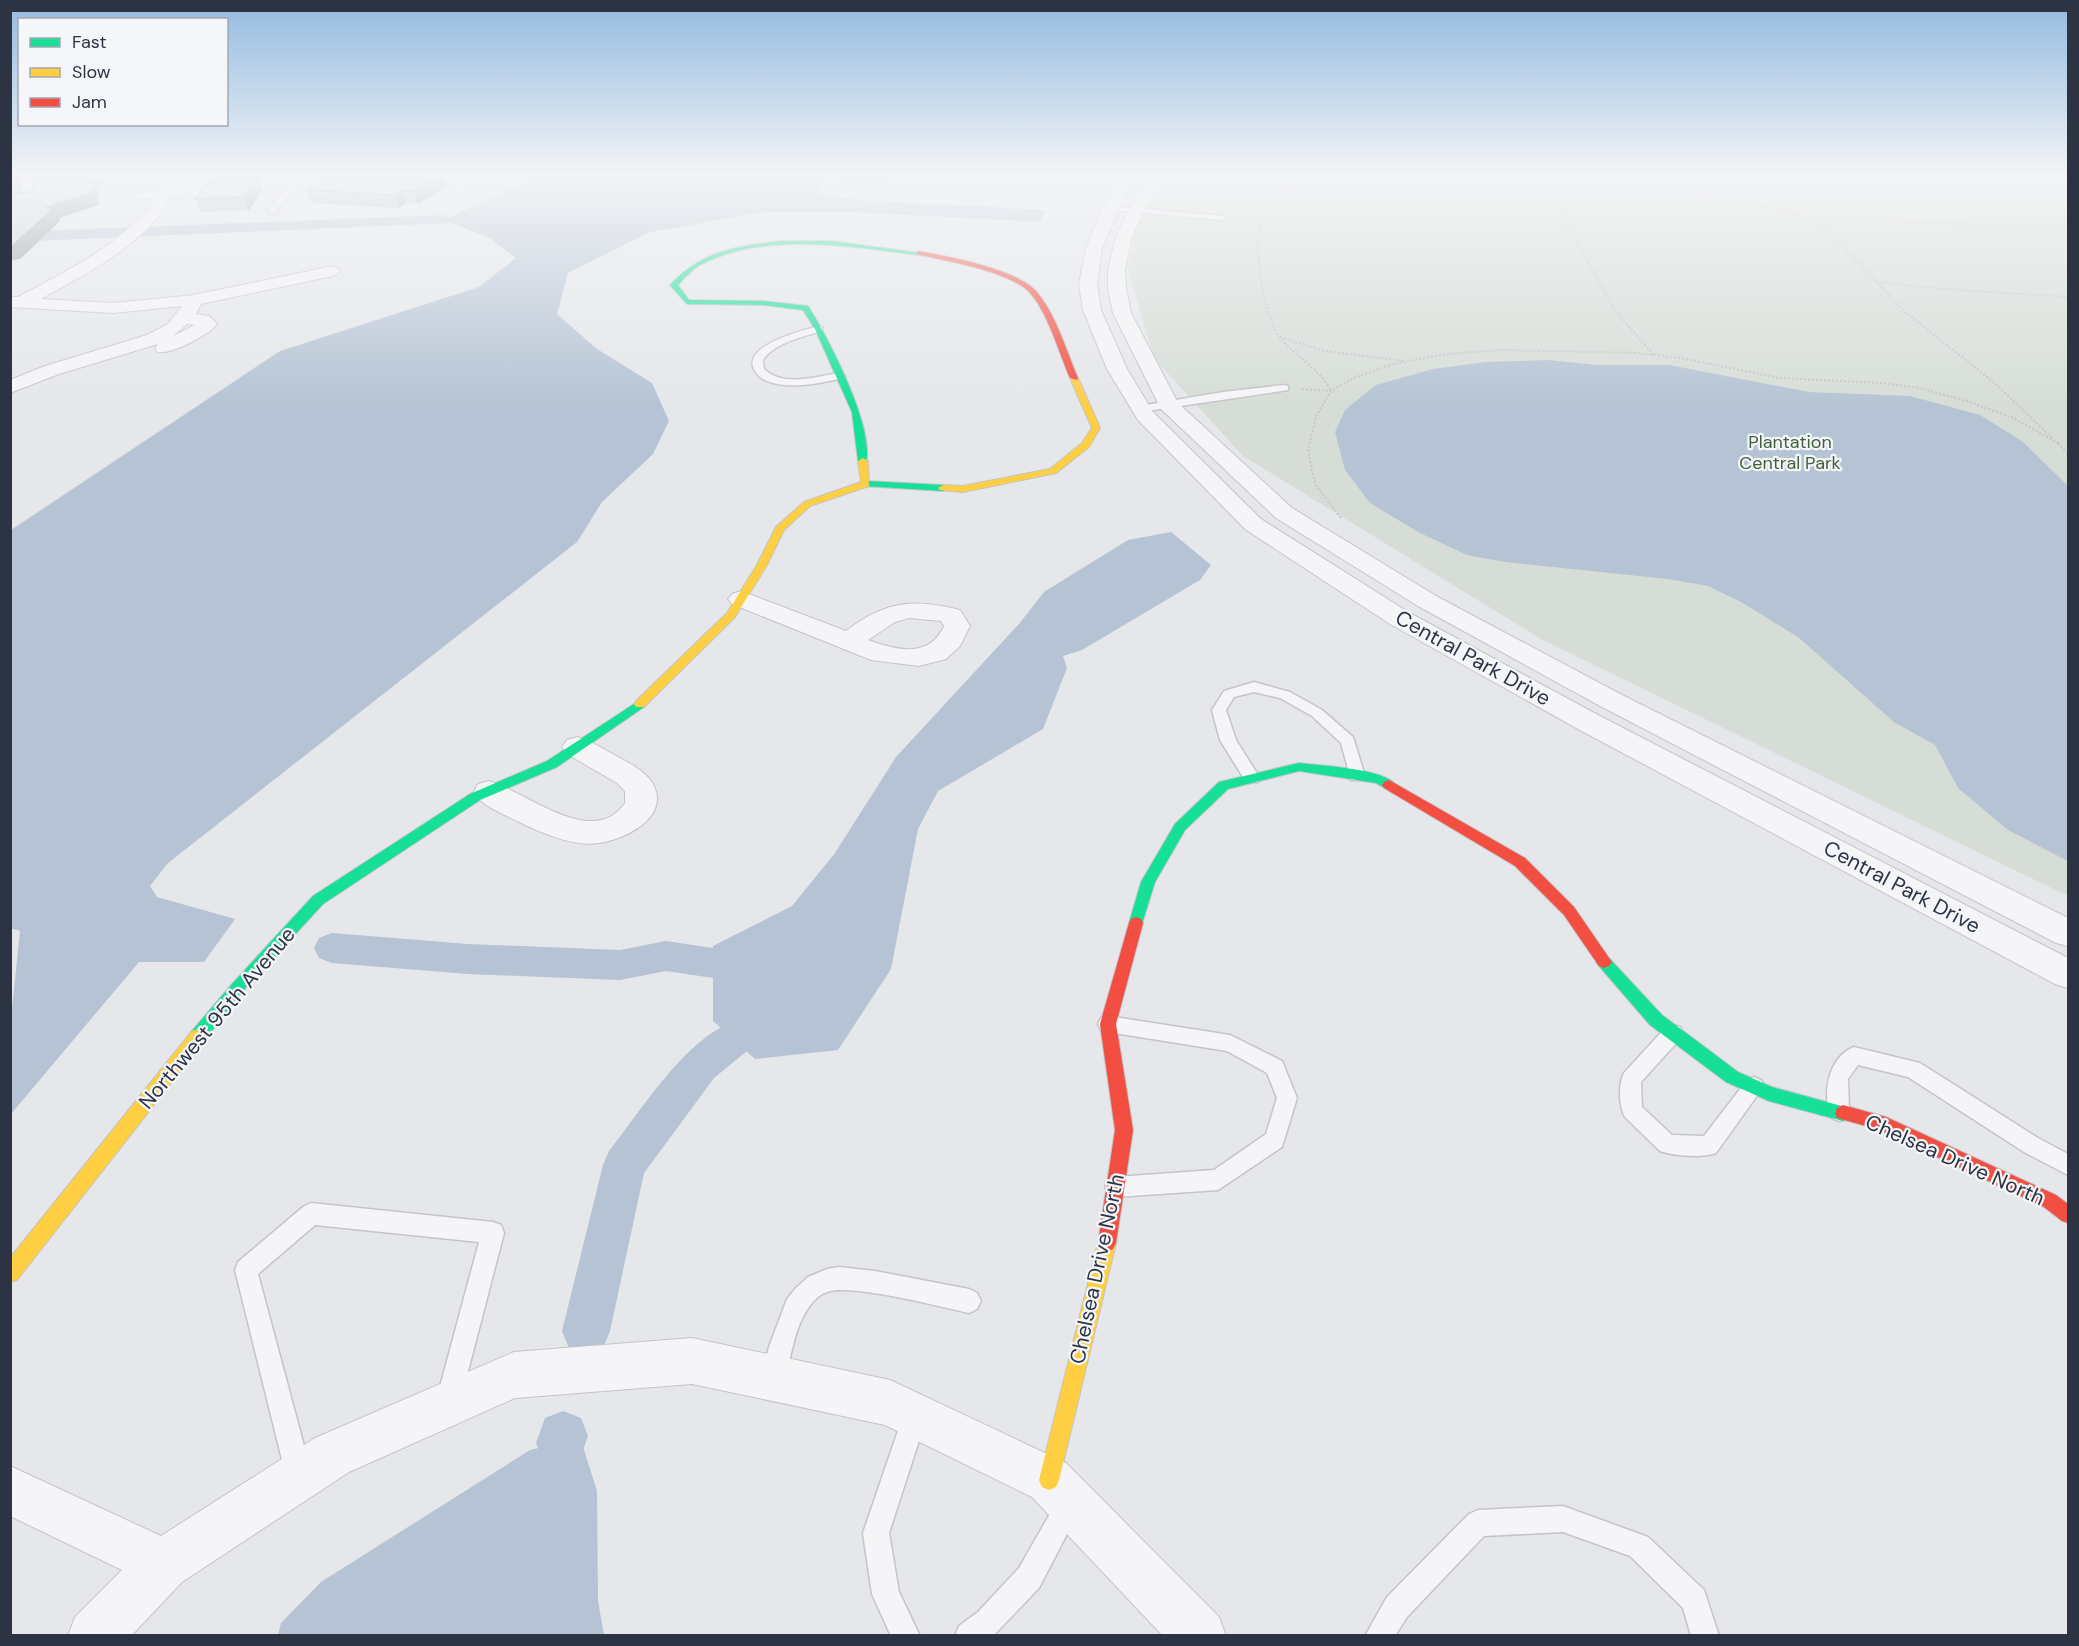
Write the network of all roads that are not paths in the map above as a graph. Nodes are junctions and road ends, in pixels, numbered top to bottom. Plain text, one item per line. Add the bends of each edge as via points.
1 (79, 253) edge
2 (104, 253) edge
3 (722, 253) edge
4 (923, 253) edge
5 (1093, 253) edge
6 (1119, 253) edge
7 (333, 271) dead end
8 (194, 300) junction
9 (13, 302) edge
10 (183, 318) junction
11 (819, 329) junction
12 (106, 354) junction
13 (840, 376) junction
14 (10, 387) edge
15 (1284, 388) road end
16 (1168, 405) junction
17 (1140, 409) junction
18 (866, 484) junction
19 (741, 599) junction
20 (850, 641) dead end
21 (577, 747) junction
22 (1357, 776) junction
23 (1252, 778) junction
24 (489, 792) junction
25 (2068, 933) edge
26 (2068, 974) edge
27 (1108, 1024) junction
28 (1673, 1033) junction
29 (1754, 1086) junction
30 (1839, 1112) junction
31 (2068, 1166) edge
32 (1116, 1186) junction
33 (2068, 1215) edge
34 (10, 1273) edge
35 (969, 1301) dead end
36 (773, 1378) junction
37 (447, 1405) junction
38 (915, 1415) junction
39 (299, 1476) junction
40 (10, 1490) edge
41 (1060, 1492) junction
42 (164, 1564) junction
43 (94, 1635) edge
44 (906, 1635) edge
45 (969, 1635) edge
46 (1200, 1635) edge
47 (1379, 1635) edge
48 (1705, 1635) edge

1 - 9 street
2 - 9 street
3 - 11 street via 681,273 674,285 687,302 805,308
4 - 18 street via 992,271 1029,288 1096,428 1086,445 1053,471 963,489
5 - 17 street, Central Park Drive via 1088,284 1092,310 1117,369
6 - 16 street, Central Park Drive via 1116,283 1121,308
7 - 8 street
8 - 9 street via 113,308
8 - 10 street
10 - 12 street via 154,339
10 - 12 street via 208,324 151,354 124,358
11 - 13 street
11 - 13 lane via 796,335 759,354 758,368 765,376 784,382
12 - 14 street
13 - 18 street via 856,412
15 - 16 lane
16 - 17 lane
16 - 25 street, Central Park Drive via 1284,513 1427,602 1612,701
17 - 26 street, Central Park Drive via 1253,524 1399,618 1588,722
18 - 19 street, Northwest 95th Avenue via 807,504 780,529
19 - 20 street
19 - 21 street, Northwest 95th Avenue via 731,615 637,707
21 - 24 street, Northwest 95th Avenue via 552,764
21 - 24 street via 628,776 640,788 641,804 629,820 609,830 589,833 546,823
22 - 23 street, Chelsea Drive North via 1299,767
22 - 23 lane via 1348,741 1317,713 1285,695 1254,687 1229,694 1219,710 1228,740
22 - 28 street, Chelsea Drive North via 1379,779 1520,862 1569,911 1596,952 1656,1020
23 - 27 street, Chelsea Drive North via 1224,785 1180,827 1148,882
24 - 34 street, Northwest 95th Avenue via 475,797 318,900 237,988
27 - 32 street, Chelsea Drive North via 1124,1130
27 - 32 lane via 1230,1043 1275,1067 1287,1098 1275,1140 1218,1180
28 - 29 street, Chelsea Drive North via 1732,1077
28 - 29 lane via 1631,1079 1632,1111 1668,1144 1709,1146
29 - 30 street, Chelsea Drive North via 1769,1094
30 - 31 lane via 1838,1077 1854,1056 1912,1069
30 - 33 street, Chelsea Drive North via 1880,1122 2050,1201
32 - 41 street, Chelsea Drive North
35 - 36 lane via 850,1279 829,1279 814,1286 801,1299 789,1321
36 - 37 street via 692,1361 514,1375
36 - 38 street via 890,1403
37 - 39 street via 332,1455
37 - 39 lane via 494,1233 311,1214 246,1270
38 - 41 street
38 - 44 lane via 876,1533 886,1594
39 - 42 street
40 - 42 street
41 - 45 lane via 1029,1578 988,1622
41 - 46 street
42 - 43 street
47 - 48 lane via 1397,1607 1478,1523 1563,1519 1639,1546 1694,1600

